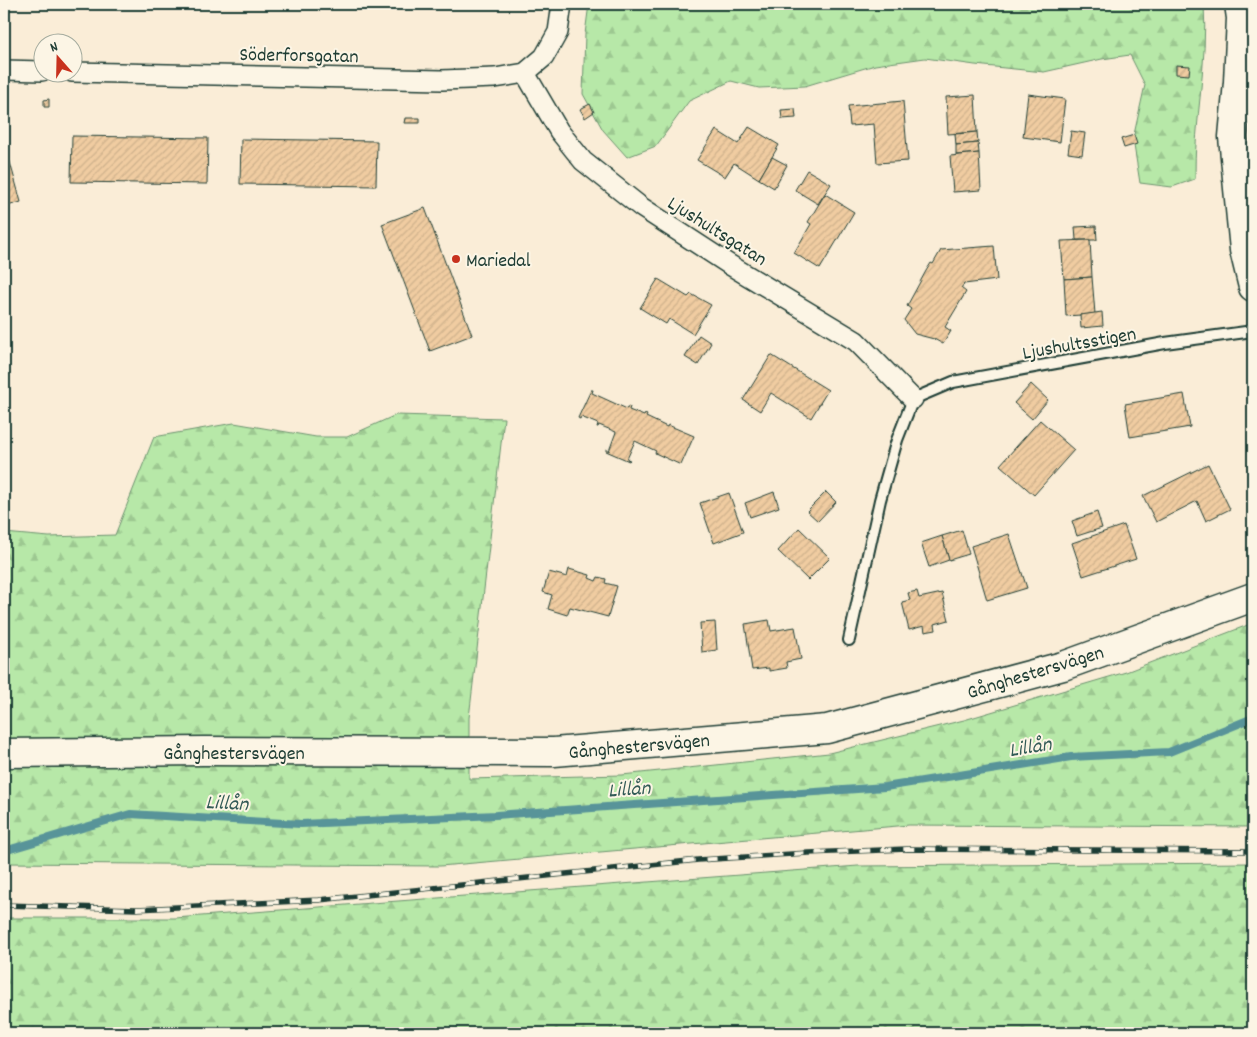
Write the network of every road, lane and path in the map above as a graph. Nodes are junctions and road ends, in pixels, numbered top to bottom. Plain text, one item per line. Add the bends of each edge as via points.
1 (562, 4) edge
2 (1239, 4) edge
3 (4, 70) edge
4 (32, 71) edge
5 (82, 72) edge
6 (525, 73) junction
7 (1253, 287) edge
8 (1253, 331) edge
9 (913, 398) junction
10 (1253, 597) edge
11 (850, 640) dead end
12 (4, 753) edge

1 - 6 street via 558,32 544,57
2 - 7 street via 1241,18 1233,137 1241,188 1244,250
3 - 4 street
5 - 6 street, Söderforsgatan via 442,80
6 - 9 street, Ljushultsgatan via 559,131 583,162 641,207 856,342
8 - 9 lane, Ljushultsstigen via 953,382
9 - 11 lane via 880,500
10 - 12 street, Gånghestersvägen via 1063,666 827,729 554,752

